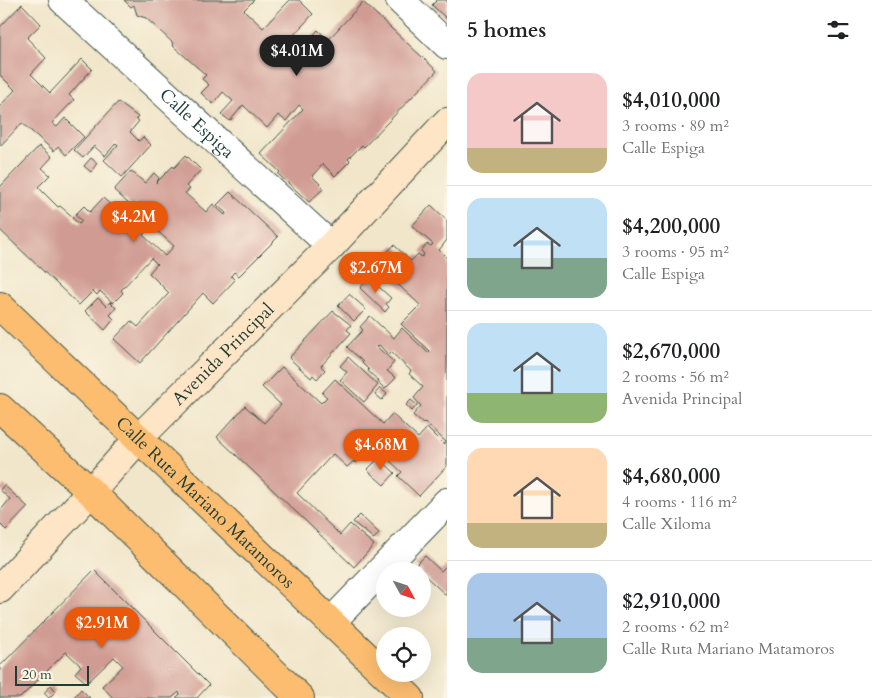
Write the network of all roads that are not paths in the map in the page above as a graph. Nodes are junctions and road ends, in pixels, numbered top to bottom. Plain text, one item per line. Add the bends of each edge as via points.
1 (63, 0) edge
2 (400, 0) edge
3 (447, 45) edge
4 (447, 122) edge
5 (332, 246) junction
6 (0, 306) edge
7 (0, 408) edge
8 (139, 438) junction
9 (90, 492) junction
10 (447, 502) edge
11 (0, 589) edge
12 (331, 622) junction
13 (300, 698) edge
14 (410, 698) edge

1 - 5 street, Calle Espiga
2 - 3 street
4 - 5 street, Avenida Principal
5 - 8 street, Avenida Principal
6 - 8 main road, Calle Ruta Mariano Matamoros
7 - 9 main road
8 - 9 street, Avenida Principal
8 - 12 main road, Calle Ruta Mariano Matamoros
9 - 11 street, Avenida Principal
9 - 13 main road
10 - 12 street
12 - 14 main road, Calle Ruta Mariano Matamoros

